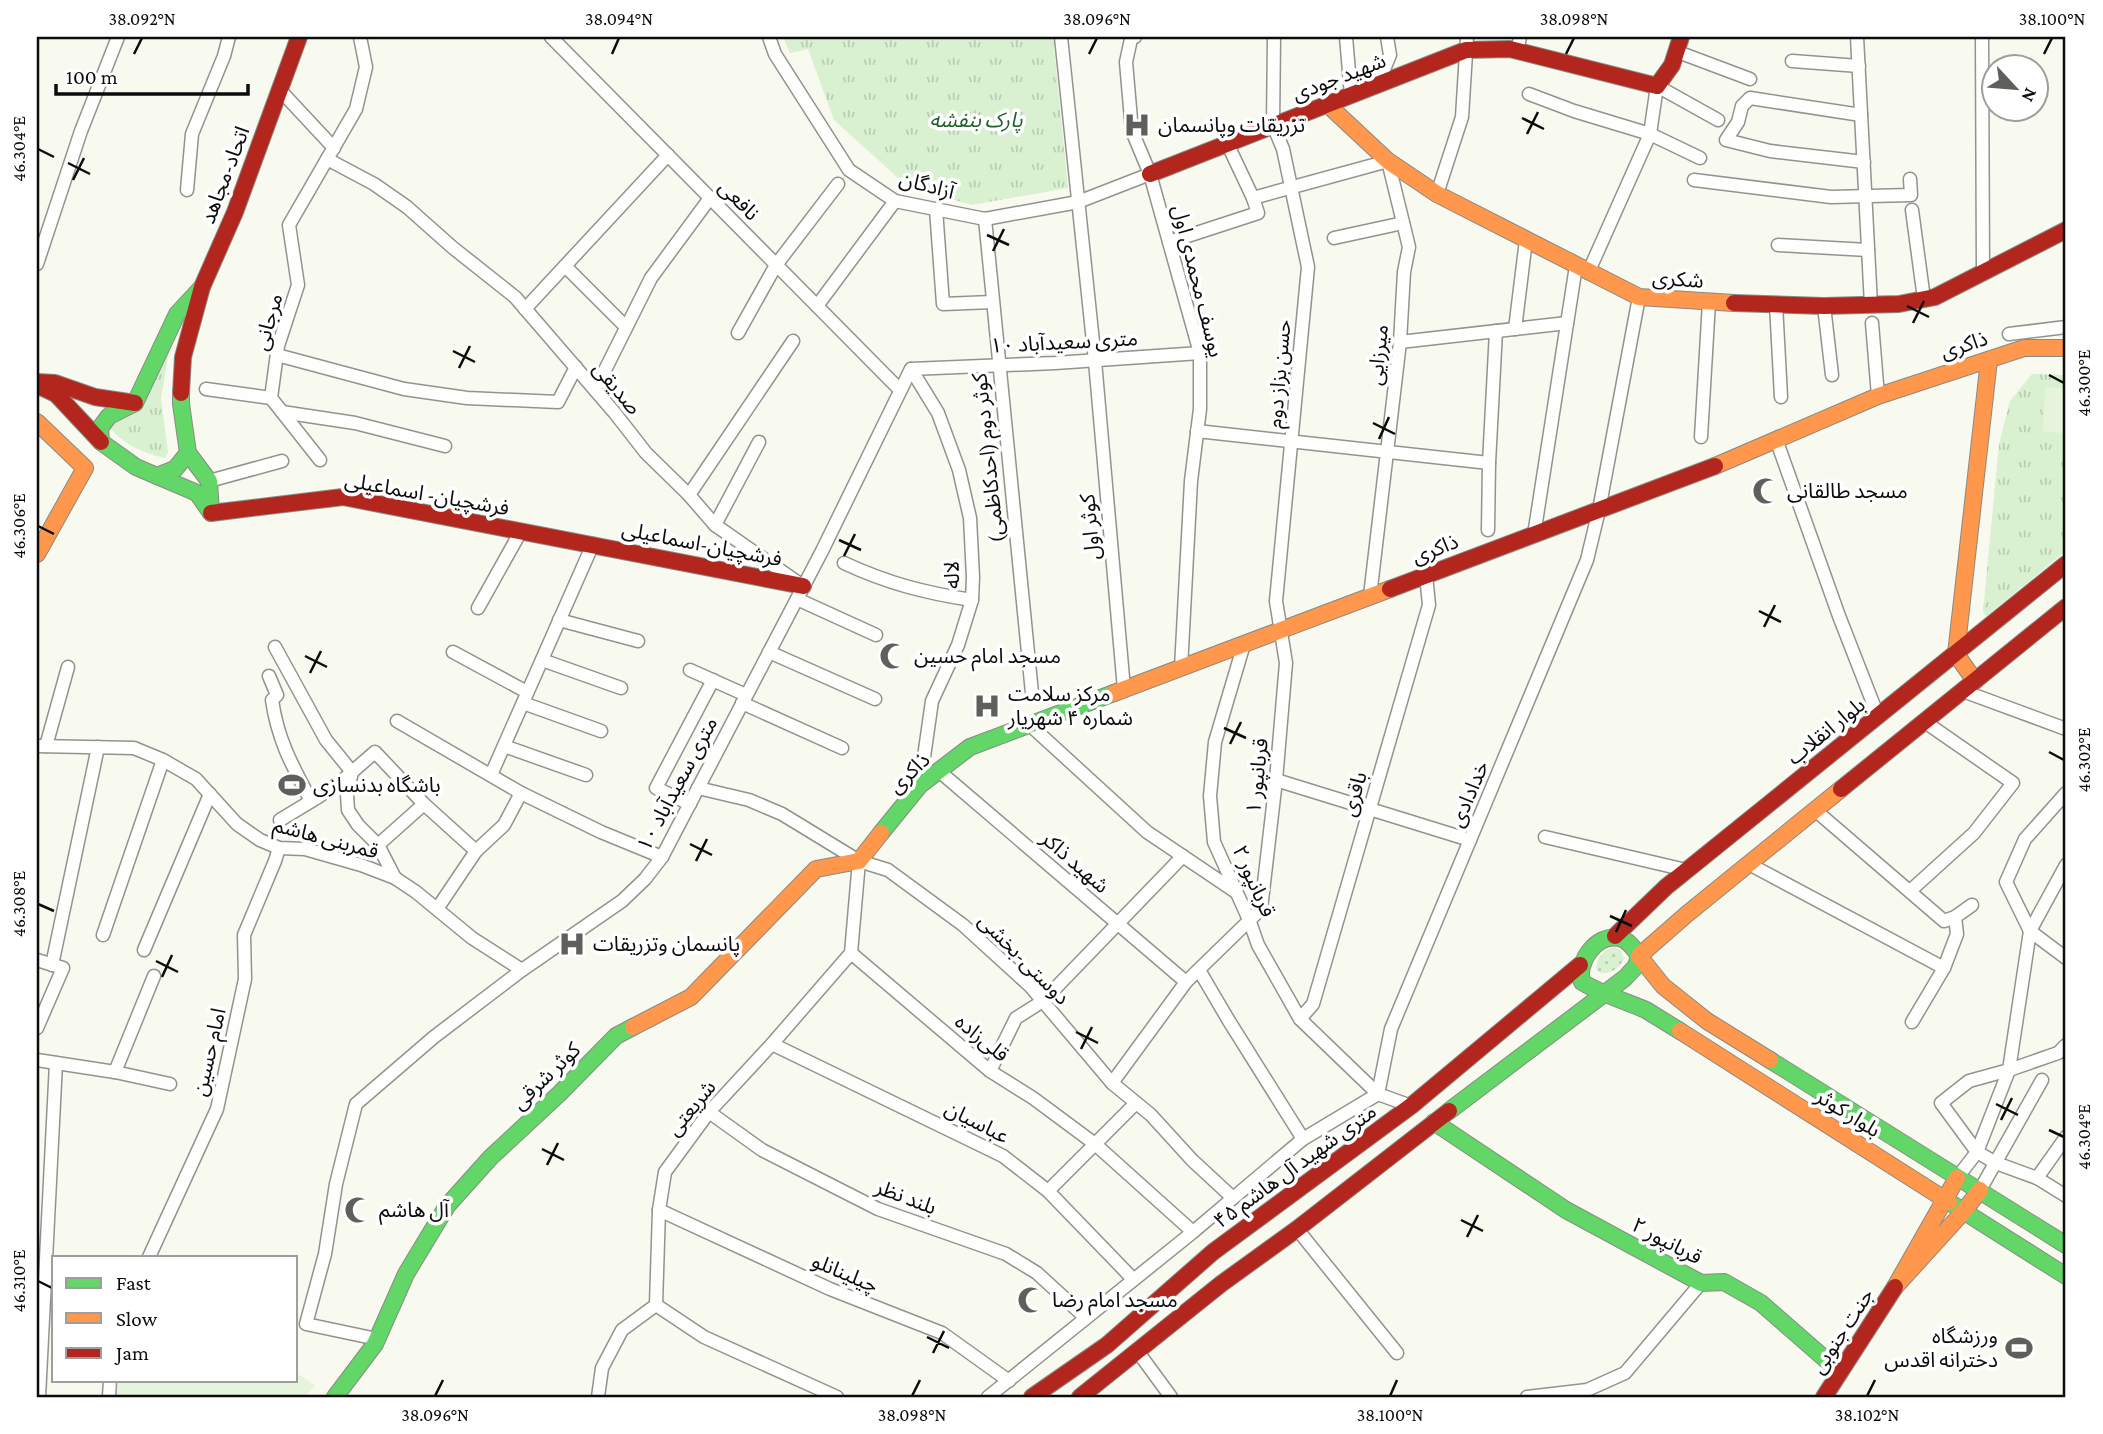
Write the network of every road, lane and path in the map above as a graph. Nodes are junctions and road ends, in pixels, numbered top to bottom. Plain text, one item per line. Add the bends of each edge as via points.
1 (118, 37) edge
2 (229, 37) edge
3 (299, 37) edge
4 (360, 37) edge
5 (551, 37) edge
6 (769, 37) edge
7 (1061, 37) edge
8 (1135, 37) edge
9 (1274, 37) edge
10 (1346, 37) edge
11 (1387, 37) edge
12 (1857, 37) edge
13 (1982, 37) edge
14 (1467, 43) edge
15 (1492, 43) edge
16 (1518, 44) edge
17 (1679, 44) edge
18 (1793, 61) dead end
19 (1859, 66) junction
20 (1750, 79) dead end
21 (1378, 84) junction
22 (1657, 86) junction
23 (279, 89) junction
24 (1351, 94) junction
25 (1529, 94) dead end
26 (1327, 104) junction
27 (1861, 115) junction
28 (1718, 120) dead end
29 (1273, 125) junction
30 (1650, 134) junction
31 (1227, 144) junction
32 (330, 154) junction
33 (668, 155) junction
34 (1700, 158) dead end
35 (1388, 161) junction
36 (1864, 162) junction
37 (1150, 174) junction
38 (1910, 179) dead end
39 (1694, 180) dead end
40 (838, 184) dead end
41 (1291, 187) junction
42 (187, 190) dead end
43 (1437, 194) junction
44 (1865, 196) junction
45 (710, 198) junction
46 (1253, 198) junction
47 (895, 201) junction
48 (1078, 202) junction
49 (936, 209) junction
50 (1912, 209) dead end
51 (985, 219) junction
52 (1403, 223) junction
53 (2066, 230) edge
54 (1334, 238) dead end
55 (1526, 240) junction
56 (1169, 242) junction
57 (1778, 245) dead end
58 (1868, 250) junction
59 (37, 264) edge
60 (776, 265) junction
61 (565, 266) junction
62 (1582, 270) junction
63 (1983, 273) junction
64 (202, 287) junction
65 (1639, 297) junction
66 (1924, 299) junction
67 (992, 302) junction
68 (1709, 302) junction
69 (1776, 304) junction
70 (1871, 305) junction
71 (817, 306) junction
72 (1824, 306) junction
73 (525, 309) junction
74 (1567, 323) junction
75 (1872, 323) dead end
76 (626, 327) junction
77 (2066, 327) edge
78 (1515, 329) junction
79 (1496, 331) junction
80 (738, 333) dead end
81 (2009, 334) dead end
82 (793, 341) dead end
83 (1400, 342) junction
84 (2066, 348) edge
85 (1200, 353) junction
86 (277, 355) junction
87 (1095, 360) junction
88 (1989, 360) junction
89 (998, 366) junction
90 (576, 368) junction
91 (911, 369) junction
92 (1832, 374) dead end
93 (37, 384) edge
94 (206, 390) dead end
95 (595, 390) junction
96 (900, 390) junction
97 (1878, 396) junction
98 (1781, 397) dead end
99 (271, 398) junction
100 (135, 403) junction
101 (282, 412) junction
102 (37, 422) edge
103 (1197, 431) junction
104 (1701, 437) dead end
105 (1776, 439) junction
106 (1292, 441) junction
107 (102, 442) junction
108 (759, 442) dead end
109 (444, 446) dead end
110 (1387, 452) junction
111 (188, 453) junction
112 (320, 460) dead end
113 (282, 461) dead end
114 (1489, 463) junction
115 (158, 476) junction
116 (209, 481) junction
117 (689, 495) junction
118 (1599, 510) junction
119 (211, 513) junction
120 (715, 525) junction
121 (1488, 530) dead end
122 (521, 531) junction
123 (1534, 535) junction
124 (593, 544) junction
125 (37, 554) edge
126 (844, 563) dead end
127 (2066, 564) edge
128 (1426, 575) junction
129 (800, 592) junction
130 (1370, 596) junction
131 (972, 600) junction
132 (2066, 607) edge
133 (478, 608) dead end
134 (559, 620) junction
135 (1281, 630) junction
136 (876, 635) dead end
137 (638, 641) dead end
138 (1244, 644) junction
139 (275, 647) dead end
140 (453, 652) dead end
141 (769, 652) junction
142 (1956, 654) junction
143 (542, 660) junction
144 (68, 667) dead end
145 (1181, 668) junction
146 (690, 670) dead end
147 (269, 676) dead end
148 (713, 680) junction
149 (1969, 686) junction
150 (621, 688) dead end
151 (1125, 689) junction
152 (1032, 693) dead end
153 (525, 698) junction
154 (744, 699) junction
155 (875, 699) dead end
156 (1878, 716) junction
157 (397, 721) dead end
158 (1925, 722) junction
159 (1030, 725) junction
160 (2066, 729) edge
161 (601, 731) dead end
162 (41, 746) edge
163 (504, 746) junction
164 (98, 747) junction
165 (842, 748) dead end
166 (163, 760) junction
167 (939, 771) junction
168 (352, 772) junction
169 (491, 775) junction
170 (586, 775) dead end
171 (1276, 780) junction
172 (920, 785) junction
173 (698, 788) junction
174 (521, 793) junction
175 (2066, 793) edge
176 (210, 794) junction
177 (311, 802) junction
178 (424, 804) junction
179 (690, 804) junction
180 (1370, 809) junction
181 (1815, 810) junction
182 (280, 820) dead end
183 (1545, 837) dead end
184 (1470, 840) junction
185 (378, 845) junction
186 (279, 848) junction
187 (476, 851) junction
188 (1183, 856) junction
189 (662, 858) junction
190 (859, 861) junction
191 (1749, 864) junction
192 (2066, 865) edge
193 (1686, 870) junction
194 (395, 878) junction
195 (1909, 891) junction
196 (1238, 893) junction
197 (1674, 903) junction
198 (1972, 905) dead end
199 (437, 909) junction
200 (1955, 916) junction
201 (1250, 922) junction
202 (1118, 924) junction
203 (2030, 931) junction
204 (103, 935) dead end
205 (1615, 936) junction
206 (144, 950) dead end
207 (851, 953) junction
208 (1639, 956) junction
209 (2066, 958) edge
210 (37, 960) edge
211 (52, 965) junction
212 (1580, 965) junction
213 (1944, 968) junction
214 (522, 970) junction
215 (1199, 970) junction
216 (154, 976) dead end
217 (1186, 982) junction
218 (1604, 992) junction
219 (1043, 1002) junction
220 (1300, 1019) junction
221 (1912, 1022) dead end
222 (37, 1028) edge
223 (772, 1044) junction
224 (2066, 1045) edge
225 (1759, 1055) junction
226 (37, 1060) edge
227 (56, 1063) junction
228 (2009, 1070) junction
229 (990, 1071) junction
230 (115, 1072) junction
231 (1747, 1075) junction
232 (2042, 1080) dead end
233 (1112, 1083) junction
234 (170, 1084) dead end
235 (1378, 1094) junction
236 (1136, 1103) junction
237 (1411, 1106) junction
238 (709, 1112) junction
239 (1434, 1122) junction
240 (2066, 1137) edge
241 (1303, 1139) junction
242 (1095, 1144) junction
243 (1976, 1153) junction
244 (1996, 1163) junction
245 (37, 1171) edge
246 (51, 1171) junction
247 (1958, 1178) junction
248 (2037, 1178) junction
249 (1048, 1191) junction
250 (1980, 1191) junction
251 (2066, 1196) edge
252 (1233, 1198) junction
253 (1944, 1199) junction
254 (659, 1210) junction
255 (1964, 1212) junction
256 (42, 1228) edge
257 (1297, 1229) junction
258 (1193, 1232) junction
259 (2066, 1245) edge
260 (149, 1256) edge
261 (41, 1272) edge
262 (2066, 1276) edge
263 (1133, 1279) junction
264 (1701, 1283) junction
265 (1895, 1287) junction
266 (656, 1305) junction
267 (1086, 1318) junction
268 (301, 1324) edge
269 (40, 1328) edge
270 (377, 1339) junction
271 (1138, 1352) junction
272 (1396, 1353) dead end
273 (1840, 1372) junction
274 (1009, 1381) junction
275 (40, 1397) edge
276 (335, 1397) edge
277 (598, 1397) edge
278 (837, 1397) edge
279 (988, 1397) edge
280 (1032, 1397) edge
281 (1080, 1397) edge
282 (1171, 1397) edge
283 (1527, 1397) edge
284 (1824, 1397) edge

1 - 59 street
2 - 42 street via 192,134
3 - 23 main road, اتحاد-مجاهد
4 - 32 street, مرجانی via 366,66 356,109
5 - 33 street, نافعی
6 - 47 street, آزادگان via 775,54 849,170
7 - 48 street, کوثر اول
8 - 37 street, یوسف محمدی اول via 1126,62 1132,131
9 - 29 street
10 - 24 street
11 - 21 street via 1390,55
12 - 19 street
13 - 63 street
14 - 15 main road, شهید جودی
14 - 21 main road, شهید جودی
14 - 43 street via 1462,117
15 - 16 main road, شهید جودی via 1510,49
16 - 22 main road, شهید جودی
17 - 20 street
17 - 22 main road via 1672,65
18 - 19 street
19 - 27 street
21 - 24 main road, شهید جودی
22 - 28 street
22 - 30 street
23 - 32 street
23 - 64 main road, اتحاد-مجاهد via 235,212
24 - 26 main road, شهید جودی
25 - 30 street
26 - 29 main road, شهید جودی
26 - 35 main road, شکری
27 - 36 street
27 - 36 street via 1750,98 1726,140 1770,151
29 - 31 main road, شهید جودی
29 - 41 street, حسن بزاز دوم
30 - 34 street
30 - 62 street
31 - 37 main road, شهید جودی
31 - 46 street
32 - 73 street, صدیقی via 407,207 496,279
32 - 86 street, مرجانی via 289,225 299,285
33 - 45 street, نافعی
33 - 61 street
35 - 41 street
35 - 43 main road, شکری
35 - 52 street, میرزایی
36 - 44 street
37 - 48 street, آزادگان
37 - 56 street, یوسف محمدی اول
38 - 44 street via 1911,195
39 - 44 street via 1830,197
40 - 60 street
41 - 46 street
41 - 106 street, حسن بزاز دوم via 1308,267
43 - 55 main road, شکری
44 - 58 street
45 - 60 street, نافعی
45 - 76 street via 651,278
46 - 56 street via 1258,213
47 - 49 street, آزادگان
47 - 71 street
48 - 51 street, آزادگان
48 - 87 street, کوثر اول
49 - 51 street, آزادگان
49 - 67 street via 943,304
50 - 66 street
51 - 67 street, کوثر دوم (احدکاظمی)
52 - 54 street
52 - 83 street, میرزایی via 1409,247
53 - 63 main road, شکری
55 - 62 main road, شکری
55 - 78 street
56 - 85 street, یوسف محمدی اول
57 - 58 street
58 - 70 street
60 - 71 street, نافعی
60 - 80 street
61 - 73 street
61 - 76 street
62 - 65 main road, شکری
62 - 74 street
63 - 66 main road, شکری
64 - 100 main road via 177,314
64 - 111 main road via 183,357 181,404
65 - 68 main road, شکری
65 - 118 street, خدادادی
66 - 70 main road, شکری
67 - 89 street, کوثر دوم (احدکاظمی)
68 - 69 main road, شکری
68 - 104 street
69 - 72 main road, شکری
69 - 98 street
70 - 72 main road, شکری
71 - 96 street, نافعی
72 - 92 street
73 - 90 street, صدیقی
74 - 78 street
74 - 123 street
75 - 97 street
76 - 95 street
77 - 81 street
78 - 79 street
79 - 83 street
79 - 114 street
82 - 117 street
83 - 110 street, میرزایی
84 - 88 main road, ذاکری via 2024,348
85 - 87 street, ۱۰ متری سعیدآباد
85 - 103 street, یوسف محمدی اول
86 - 90 street via 398,387 467,398 558,402
86 - 99 street, مرجانی
87 - 89 street, ۱۰ متری سعیدآباد
87 - 151 street, کوثر اول
88 - 97 main road, ذاکری
88 - 142 main road
89 - 91 street, ۱۰ متری سعیدآباد
89 - 152 street, کوثر دوم (احدکاظمی)
90 - 95 street, صدیقی
91 - 96 street, ۱۰ متری سعیدآباد
91 - 131 street, لاله via 938,414 959,470 970,518
93 - 100 main road via 55,383 95,397
93 - 107 main road via 56,394
94 - 99 street
95 - 117 street, صدیقی via 646,453
96 - 129 street, ۱۰ متری سعیدآباد
97 - 105 main road, ذاکری
99 - 101 street
100 - 107 main road via 109,416 100,428
101 - 109 street via 355,423
101 - 112 street
102 - 125 main road via 85,468
103 - 106 street
103 - 145 street, یوسف محمدی اول
105 - 118 main road, ذاکری
105 - 156 street
106 - 110 street
106 - 135 street, حسن بزاز دوم via 1276,601
107 - 115 main road via 136,467
108 - 120 street
110 - 114 street
110 - 130 street, میرزایی
111 - 115 main road via 175,469
111 - 116 main road
113 - 116 street
114 - 121 street
115 - 119 main road via 197,493
116 - 119 main road
117 - 120 street, صدیقی
118 - 123 main road, ذاکری
118 - 184 street, خدادادی via 1587,560
119 - 122 main road, فرشچیان- اسماعیلی via 343,497
120 - 129 street, صدیقی
122 - 124 main road, فرشچیان- اسماعیلی
122 - 133 street
123 - 128 main road, ذاکری
124 - 129 main road, فرشچیان-اسماعیلی
124 - 134 street
126 - 131 street via 905,587
127 - 142 main road, بلوار انقلاب
128 - 130 main road, ذاکری
128 - 180 street, باقری via 1429,605
129 - 136 street, صدیقی
129 - 141 street, ۱۰ متری سعیدآباد
130 - 135 main road, ذاکری
131 - 172 street, لاله via 958,645 932,701
132 - 149 main road, بلوار انقلاب
134 - 137 street
134 - 143 street
135 - 138 main road, ذاکری
135 - 171 street, قربانپور ۱ via 1286,663
138 - 145 main road, ذاکری
138 - 196 street, قربانپور ۲ via 1214,742 1210,796 1214,842
139 - 168 street via 326,740
140 - 153 street
141 - 154 street, ۱۰ متری سعیدآباد
141 - 155 street
142 - 149 main road
142 - 156 main road, بلوار انقلاب
143 - 150 street
143 - 153 street
144 - 162 street
145 - 151 main road, ذاکری
146 - 148 street
147 - 177 street via 277,695 272,700 283,748
148 - 154 street
148 - 179 street via 656,788
149 - 158 main road, بلوار انقلاب
149 - 160 street
151 - 159 main road, ذاکری
153 - 161 street
153 - 163 street
154 - 165 street
154 - 173 street, ۱۰ متری سعیدآباد
156 - 193 main road, بلوار انقلاب
157 - 169 street
158 - 181 main road, بلوار انقلاب
158 - 195 street via 2013,783 1975,833
159 - 167 main road, ذاکری via 970,747
159 - 188 street via 1147,832
162 - 164 street, قمربنی هاشم
163 - 169 street
163 - 170 street
164 - 166 street, قمربنی هاشم via 134,748
164 - 211 street
166 - 176 street, قمربنی هاشم via 196,779
166 - 204 street
167 - 172 main road, ذاکری
167 - 202 street, شهید ذاکر
168 - 177 street
168 - 178 street via 375,752
168 - 185 street via 348,810
169 - 174 street
171 - 180 street
171 - 201 street, قربانپور ۱ via 1261,909
172 - 190 main road, ذاکری
173 - 179 street, ۱۰ متری سعیدآباد
173 - 190 street, دوستی-بخشی via 749,800 782,814
174 - 187 street via 504,825
174 - 189 street
175 - 203 street via 2025,839 2006,882
176 - 186 street, قمربنی هاشم via 237,824
176 - 206 street
177 - 182 street
178 - 185 street
178 - 187 street
179 - 189 street, ۱۰ متری سعیدآباد
180 - 184 street
180 - 220 street, باقری via 1313,1004
181 - 191 main road, بلوار انقلاب
181 - 195 street
183 - 193 street
184 - 235 street, خدادادی via 1391,1030
185 - 194 street
186 - 194 street, قمربنی هاشم via 305,849
186 - 260 street, امام حسین via 244,934 245,979 217,1109
187 - 199 street
188 - 196 street
188 - 202 street
189 - 214 street, ۱۰ متری سعیدآباد via 622,901
190 - 207 street
190 - 219 street, دوستی-بخشی via 888,870 963,925
190 - 270 main road, کوثر شرقی via 816,869 691,997 616,1036 491,1157 447,1206 406,1274
191 - 197 main road, بلوار انقلاب
191 - 213 street
192 - 203 street
193 - 197 main road, بلوار انقلاب
194 - 199 street, قمربنی هاشم
195 - 200 street via 1944,921
196 - 201 street, قربانپور ۲
197 - 205 main road, بلوار انقلاب
197 - 208 main road, بلوار انقلاب
198 - 200 street
199 - 214 street, قمربنی هاشم
200 - 213 street via 1957,934
201 - 215 street
201 - 220 street, قربانپور ۲ via 1258,946
202 - 217 street, شهید ذاکر
202 - 219 street
203 - 209 street
203 - 228 street
205 - 208 main road via 1628,940
205 - 212 main road via 1589,952
207 - 223 street, شریعتی
207 - 229 street, قلی‌زاده
208 - 218 main road via 1625,978
208 - 225 main road, بلوار کوثر via 1663,986
210 - 211 street
211 - 222 street via 63,968
212 - 218 main road via 1582,983
212 - 237 main road, ۴۵ متری شهید آل هاشم
213 - 221 street
214 - 268 street, ۱۰ متری سعیدآباد via 356,1104 325,1254
215 - 217 street
215 - 241 street
216 - 230 street
217 - 233 street
218 - 231 main road, بلوار کوثر via 1646,1010
218 - 239 main road
219 - 229 street via 1016,1018
219 - 233 street, دوستی-بخشی
220 - 235 street, قربانپور ۲
223 - 238 street, شریعتی
223 - 249 street, عباسیان via 1003,1156
224 - 228 street via 2057,1053
225 - 231 main road
225 - 247 main road, بلوار کوثر
226 - 227 street
227 - 230 street
227 - 246 street
228 - 243 street
228 - 243 street via 1969,1081 1941,1103
229 - 242 street, قلی‌زاده
230 - 234 street
231 - 253 main road, بلوار کوثر
232 - 244 street
233 - 236 street, دوستی-بخشی
235 - 237 street
235 - 241 street
236 - 242 street
236 - 252 street, دوستی-بخشی
237 - 280 main road, ۴۵ متری شهید آل هاشم via 1213,1252 1107,1345
238 - 254 street, شریعتی via 665,1172
238 - 267 street, بلند نظر via 762,1150 878,1209 1006,1254 1037,1273
239 - 257 main road
239 - 264 main road, قربانپور ۲ via 1566,1210
240 - 248 street
241 - 252 street
242 - 249 street
242 - 258 street, قلی‌زاده
243 - 244 street
243 - 247 street
244 - 248 street
244 - 250 street
245 - 246 street
246 - 256 street
247 - 250 main road, بلوار کوثر
247 - 253 main road
248 - 251 street
249 - 263 street, عباسیان
250 - 255 main road
250 - 259 main road, بلوار کوثر
252 - 258 street
253 - 255 main road, بلوار کوثر
253 - 265 main road
254 - 266 street, شریعتی
254 - 274 street, چیلینانلو via 830,1289 942,1333
255 - 262 main road, بلوار کوثر
255 - 265 main road
256 - 261 street
257 - 271 main road
257 - 272 street
258 - 263 street
261 - 269 street
263 - 267 street
264 - 273 main road, قربانپور ۲ via 1724,1282 1761,1303
264 - 283 street via 1625,1373 1587,1391
265 - 273 main road, جنت جنوبی
266 - 277 street via 622,1330 602,1367
266 - 278 street via 704,1337
267 - 274 street
268 - 270 street, ۱۰ متری سعیدآباد
269 - 275 street
270 - 276 main road, کوثر شرقی
271 - 281 main road
271 - 282 street
273 - 284 main road, جنت جنوبی
274 - 279 street

